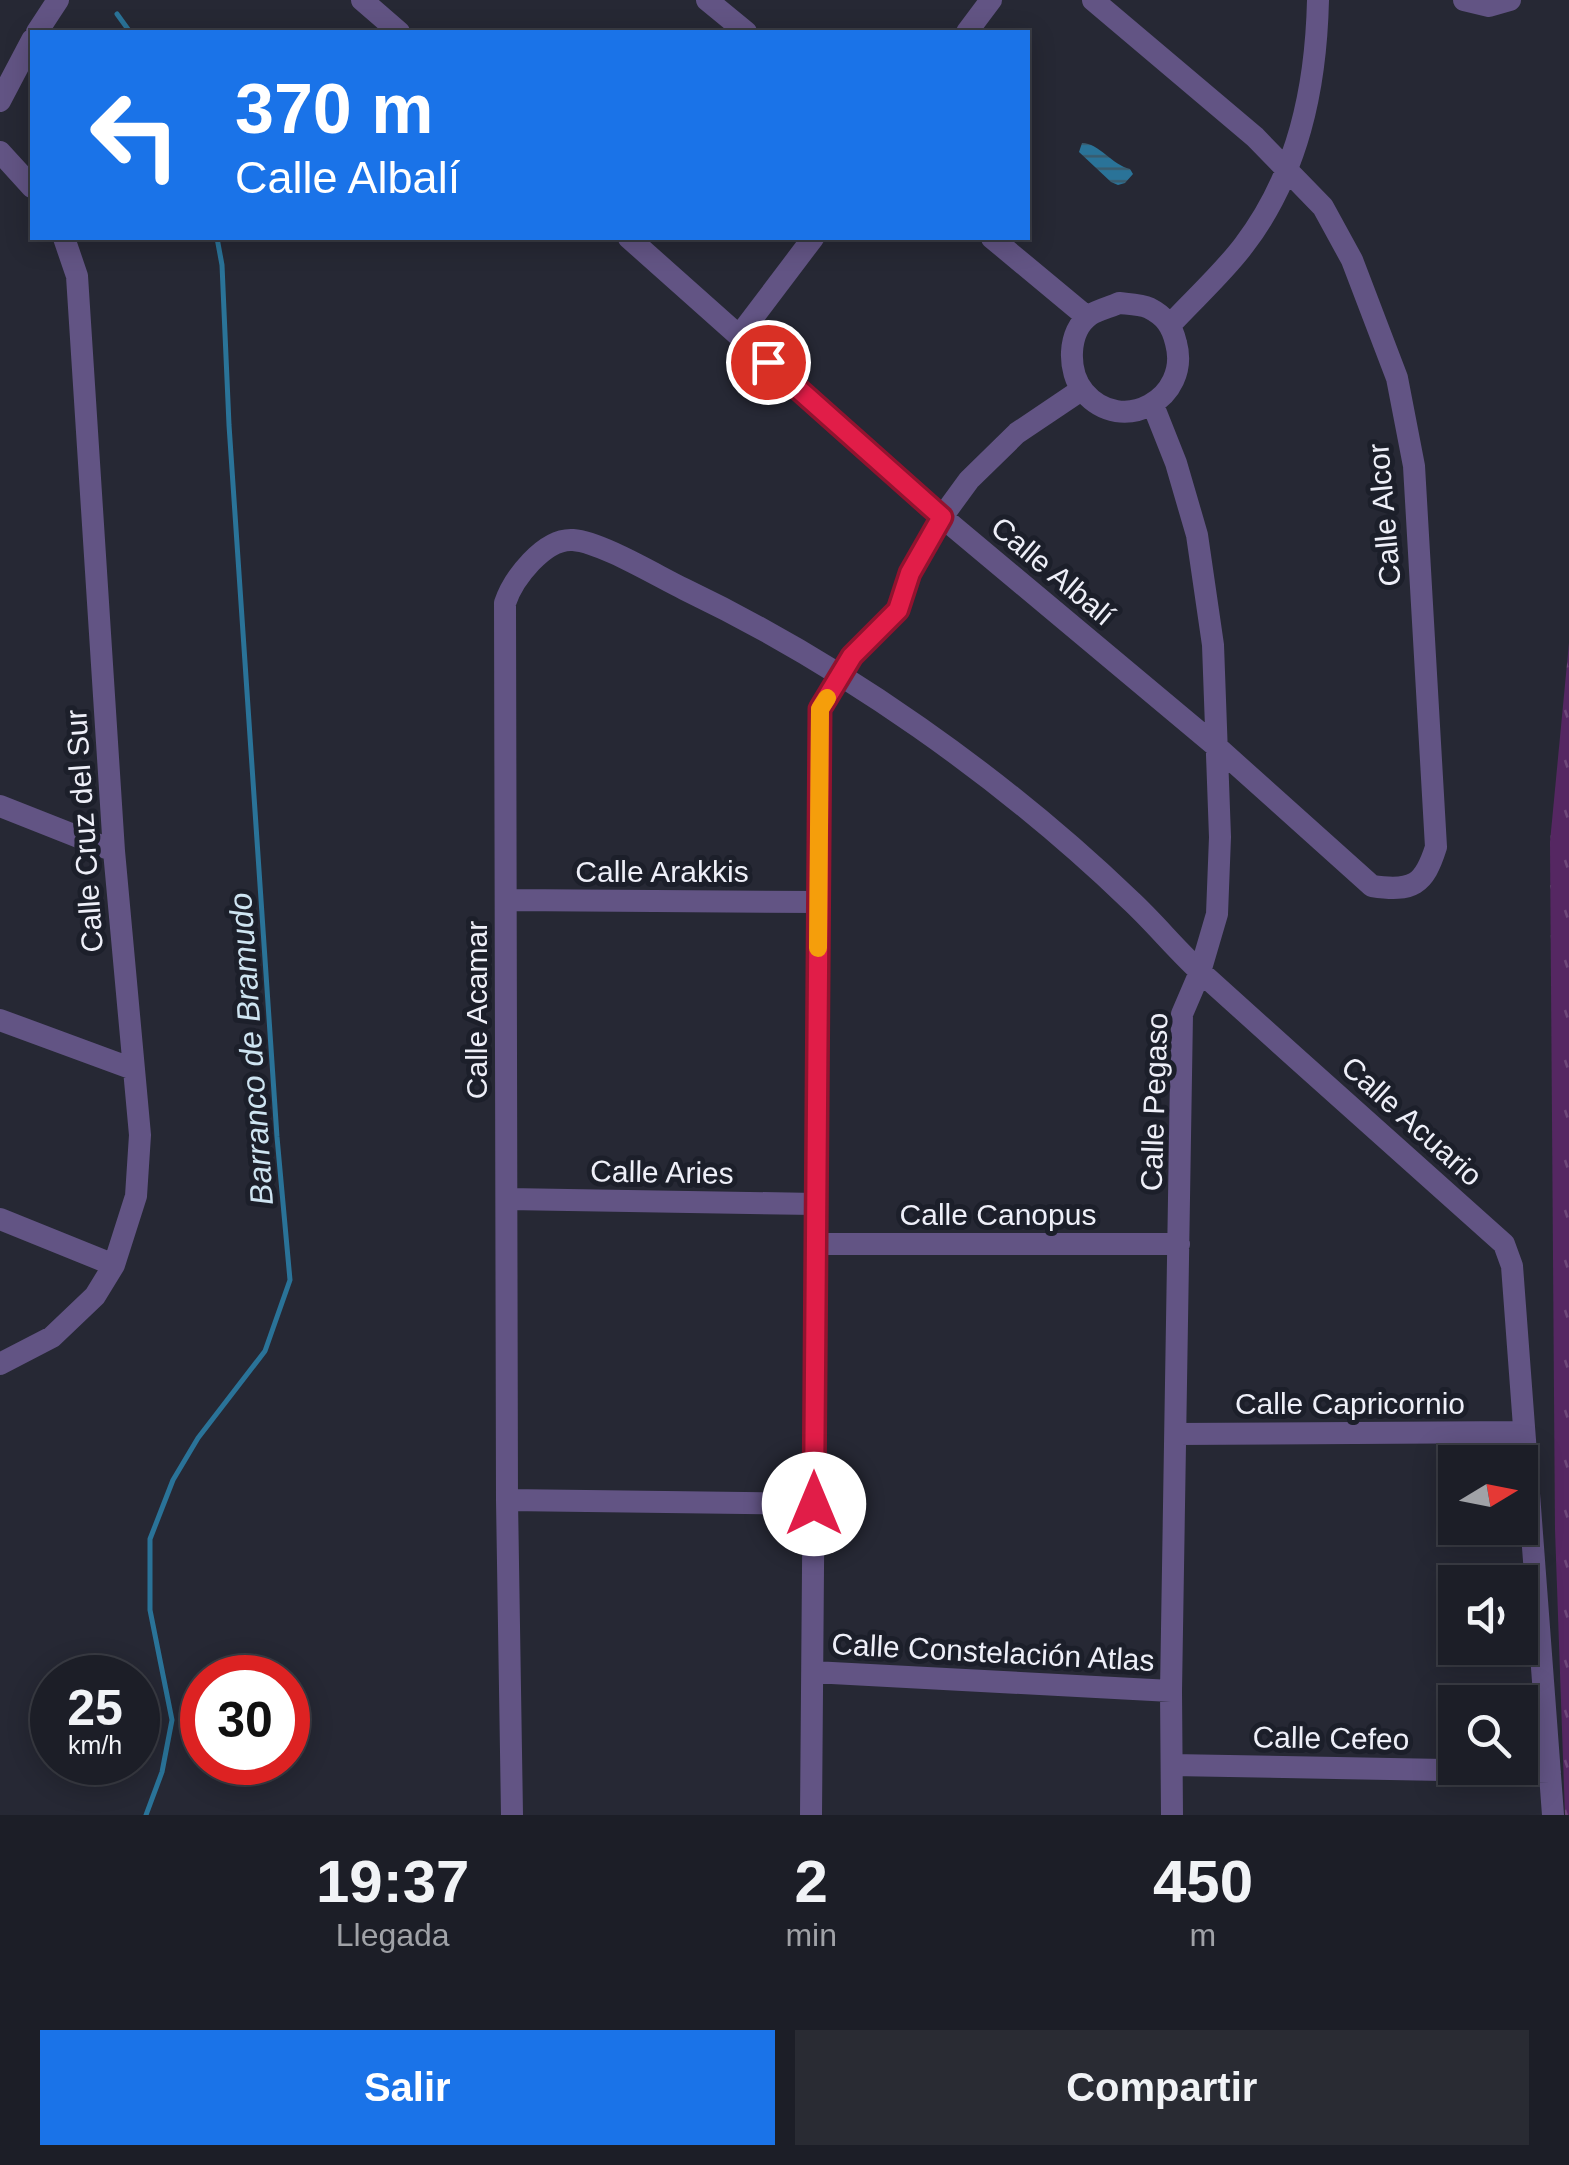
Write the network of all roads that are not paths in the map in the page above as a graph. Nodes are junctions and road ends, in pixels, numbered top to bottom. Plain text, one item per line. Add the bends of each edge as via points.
1 (58, 0) edge
2 (362, 0) edge
3 (707, 0) edge
4 (991, 0) edge
5 (1093, 0) edge
6 (1318, 0) edge
7 (1464, 0) edge
8 (1510, 0) edge
9 (38, 30) edge
10 (397, 30) edge
11 (744, 30) edge
12 (968, 30) edge
13 (30, 44) edge
14 (0, 101) edge
15 (0, 152) edge
16 (1288, 171) junction
17 (30, 185) edge
18 (65, 240) edge
19 (631, 240) edge
20 (811, 240) edge
21 (994, 240) edge
22 (1088, 317) junction
23 (1171, 324) junction
24 (739, 336) junction
25 (1082, 390) junction
26 (1153, 405) junction
27 (942, 517) junction
28 (842, 674) junction
29 (1216, 747) junction
30 (0, 806) edge
31 (114, 851) junction
32 (506, 900) junction
33 (819, 902) junction
34 (1200, 972) junction
35 (0, 1020) edge
36 (133, 1069) junction
37 (506, 1199) junction
38 (816, 1204) junction
39 (0, 1219) edge
40 (816, 1244) junction
41 (1179, 1244) junction
42 (114, 1265) junction
43 (0, 1364) edge
44 (1523, 1432) junction
45 (1176, 1434) junction
46 (507, 1500) junction
47 (814, 1504) junction
48 (812, 1672) junction
49 (1171, 1691) junction
50 (1172, 1765) junction
51 (1550, 1772) junction
52 (512, 1815) edge
53 (811, 1815) edge
54 (1172, 1815) edge
55 (1553, 1815) edge

1 - 9 street
2 - 10 street
3 - 11 street
4 - 12 street
5 - 16 street, Calle Alcor
6 - 16 street via 1302,130
7 - 8 street via 1488,6
13 - 14 street
15 - 17 street
16 - 23 street via 1243,247
16 - 29 street, Calle Alcor via 1323,207 1352,260 1397,378 1415,485 1436,847 1427,875 1415,884 1372,886
18 - 31 street, Calle Cruz del Sur via 77,276
19 - 24 street, Calle Albalí
20 - 24 street
21 - 22 street
22 - 23 street via 1118,303 1148,307
22 - 25 street via 1070,357
23 - 26 street via 1180,358 1175,380
24 - 27 street, Calle Albalí
25 - 26 street via 1100,406 1128,412
25 - 27 street via 1017,433
26 - 29 street, Calle Pegaso via 1198,535 1213,645
27 - 28 street via 898,610
27 - 29 street, Calle Albalí
28 - 32 street, Calle Acamar via 608,552 574,540 553,544 512,584 505,603
28 - 33 street via 820,709
28 - 34 street, Calle Acuario via 1007,794 1129,899
29 - 34 street, Calle Pegaso via 1217,914
30 - 31 street
31 - 36 street, Calle Cruz del Sur
32 - 33 street, Calle Arakkis
32 - 37 street, Calle Acamar
33 - 38 street
34 - 41 street, Calle Pegaso via 1182,1014
34 - 44 street, Calle Acuario via 1504,1244 1512,1266
35 - 36 street
36 - 42 street, Calle Cruz del Sur via 140,1136 136,1196
37 - 38 street, Calle Aries
37 - 46 street, Calle Acamar
38 - 40 street
39 - 42 street
40 - 41 street, Calle Canopus
40 - 47 street
41 - 45 street, Calle Pegaso
42 - 43 street, Calle Cruz del Sur via 95,1296 52,1337
44 - 45 street, Calle Capricornio
44 - 51 street, Calle Acuario
45 - 49 street, Calle Pegaso
46 - 47 street
46 - 52 street, Calle Acamar
47 - 48 street
48 - 49 street, Calle Constelación Atlas
48 - 53 street
49 - 50 street, Calle Pegaso
50 - 51 street, Calle Cefeo
50 - 54 street, Calle Pegaso
51 - 55 street, Calle Acuario

